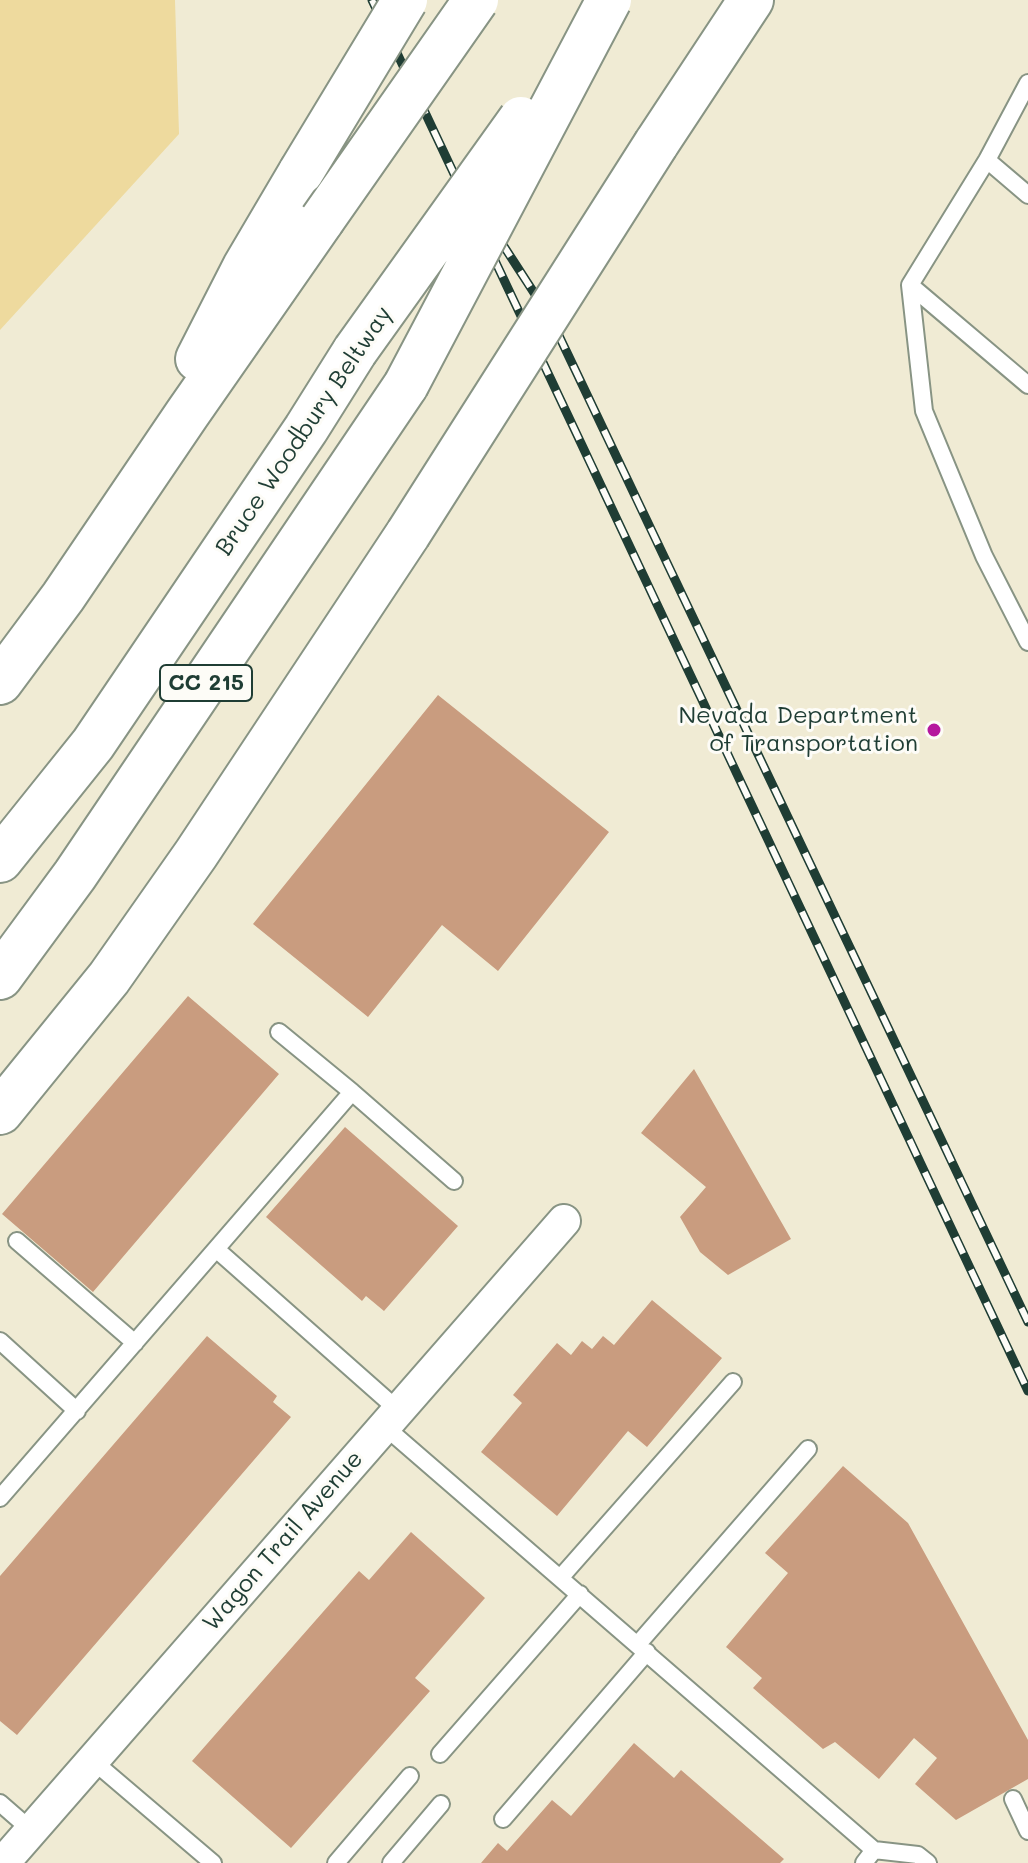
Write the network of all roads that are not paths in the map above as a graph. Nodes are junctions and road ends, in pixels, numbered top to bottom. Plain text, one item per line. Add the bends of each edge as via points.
1 (405, 0) edge
2 (476, 0) edge
3 (607, 0) edge
4 (751, 0) edge
5 (1028, 83) edge
6 (987, 160) junction
7 (1028, 195) edge
8 (910, 285) junction
9 (1028, 385) edge
10 (113, 525) junction
11 (1028, 642) edge
12 (0, 682) edge
13 (0, 860) edge
14 (0, 977) edge
15 (279, 1032) dead end
16 (352, 1092) junction
17 (0, 1112) edge
18 (454, 1181) dead end
19 (564, 1221) dead end
20 (17, 1241) dead end
21 (216, 1249) junction
22 (0, 1341) edge
23 (135, 1343) junction
24 (733, 1382) dead end
25 (77, 1411) junction
26 (391, 1418) junction
27 (808, 1449) dead end
28 (0, 1498) edge
29 (561, 1577) junction
30 (580, 1594) junction
31 (642, 1648) junction
32 (440, 1754) dead end
33 (92, 1760) junction
34 (410, 1776) dead end
35 (1013, 1799) dead end
36 (0, 1803) edge
37 (441, 1804) dead end
38 (503, 1819) dead end
39 (31, 1830) junction
40 (1028, 1831) edge
41 (869, 1857) edge
42 (3, 1863) edge
43 (213, 1863) edge
44 (336, 1863) edge
45 (391, 1863) edge
46 (928, 1863) edge

1 - 10 highway, bridge via 245,267
2 - 10 highway, bridge
3 - 13 highway, Bruce Woodbury Beltway / CC 215, bridge via 355,351 93,744
3 - 14 highway, CC 215, bridge via 406,385 110,824
4 - 17 highway, bridge via 196,854 109,978
5 - 6 lane
6 - 7 lane
6 - 8 lane
8 - 9 lane
8 - 11 lane via 924,411 984,556
10 - 12 highway
15 - 16 lane
16 - 18 lane
16 - 21 lane
19 - 26 street, Wagon Trail Avenue
20 - 23 lane
21 - 23 lane
21 - 26 lane
22 - 25 lane
23 - 25 lane
24 - 29 lane
25 - 28 lane
26 - 29 lane
26 - 33 street, Wagon Trail Avenue
27 - 31 lane
29 - 30 lane
30 - 31 lane
30 - 32 lane
31 - 38 lane
31 - 41 lane
33 - 39 street, Wagon Trail Avenue
33 - 43 lane
34 - 44 lane
35 - 40 lane
36 - 39 lane
37 - 45 lane
39 - 42 street, Wagon Trail Avenue
41 - 46 lane via 918,1855

